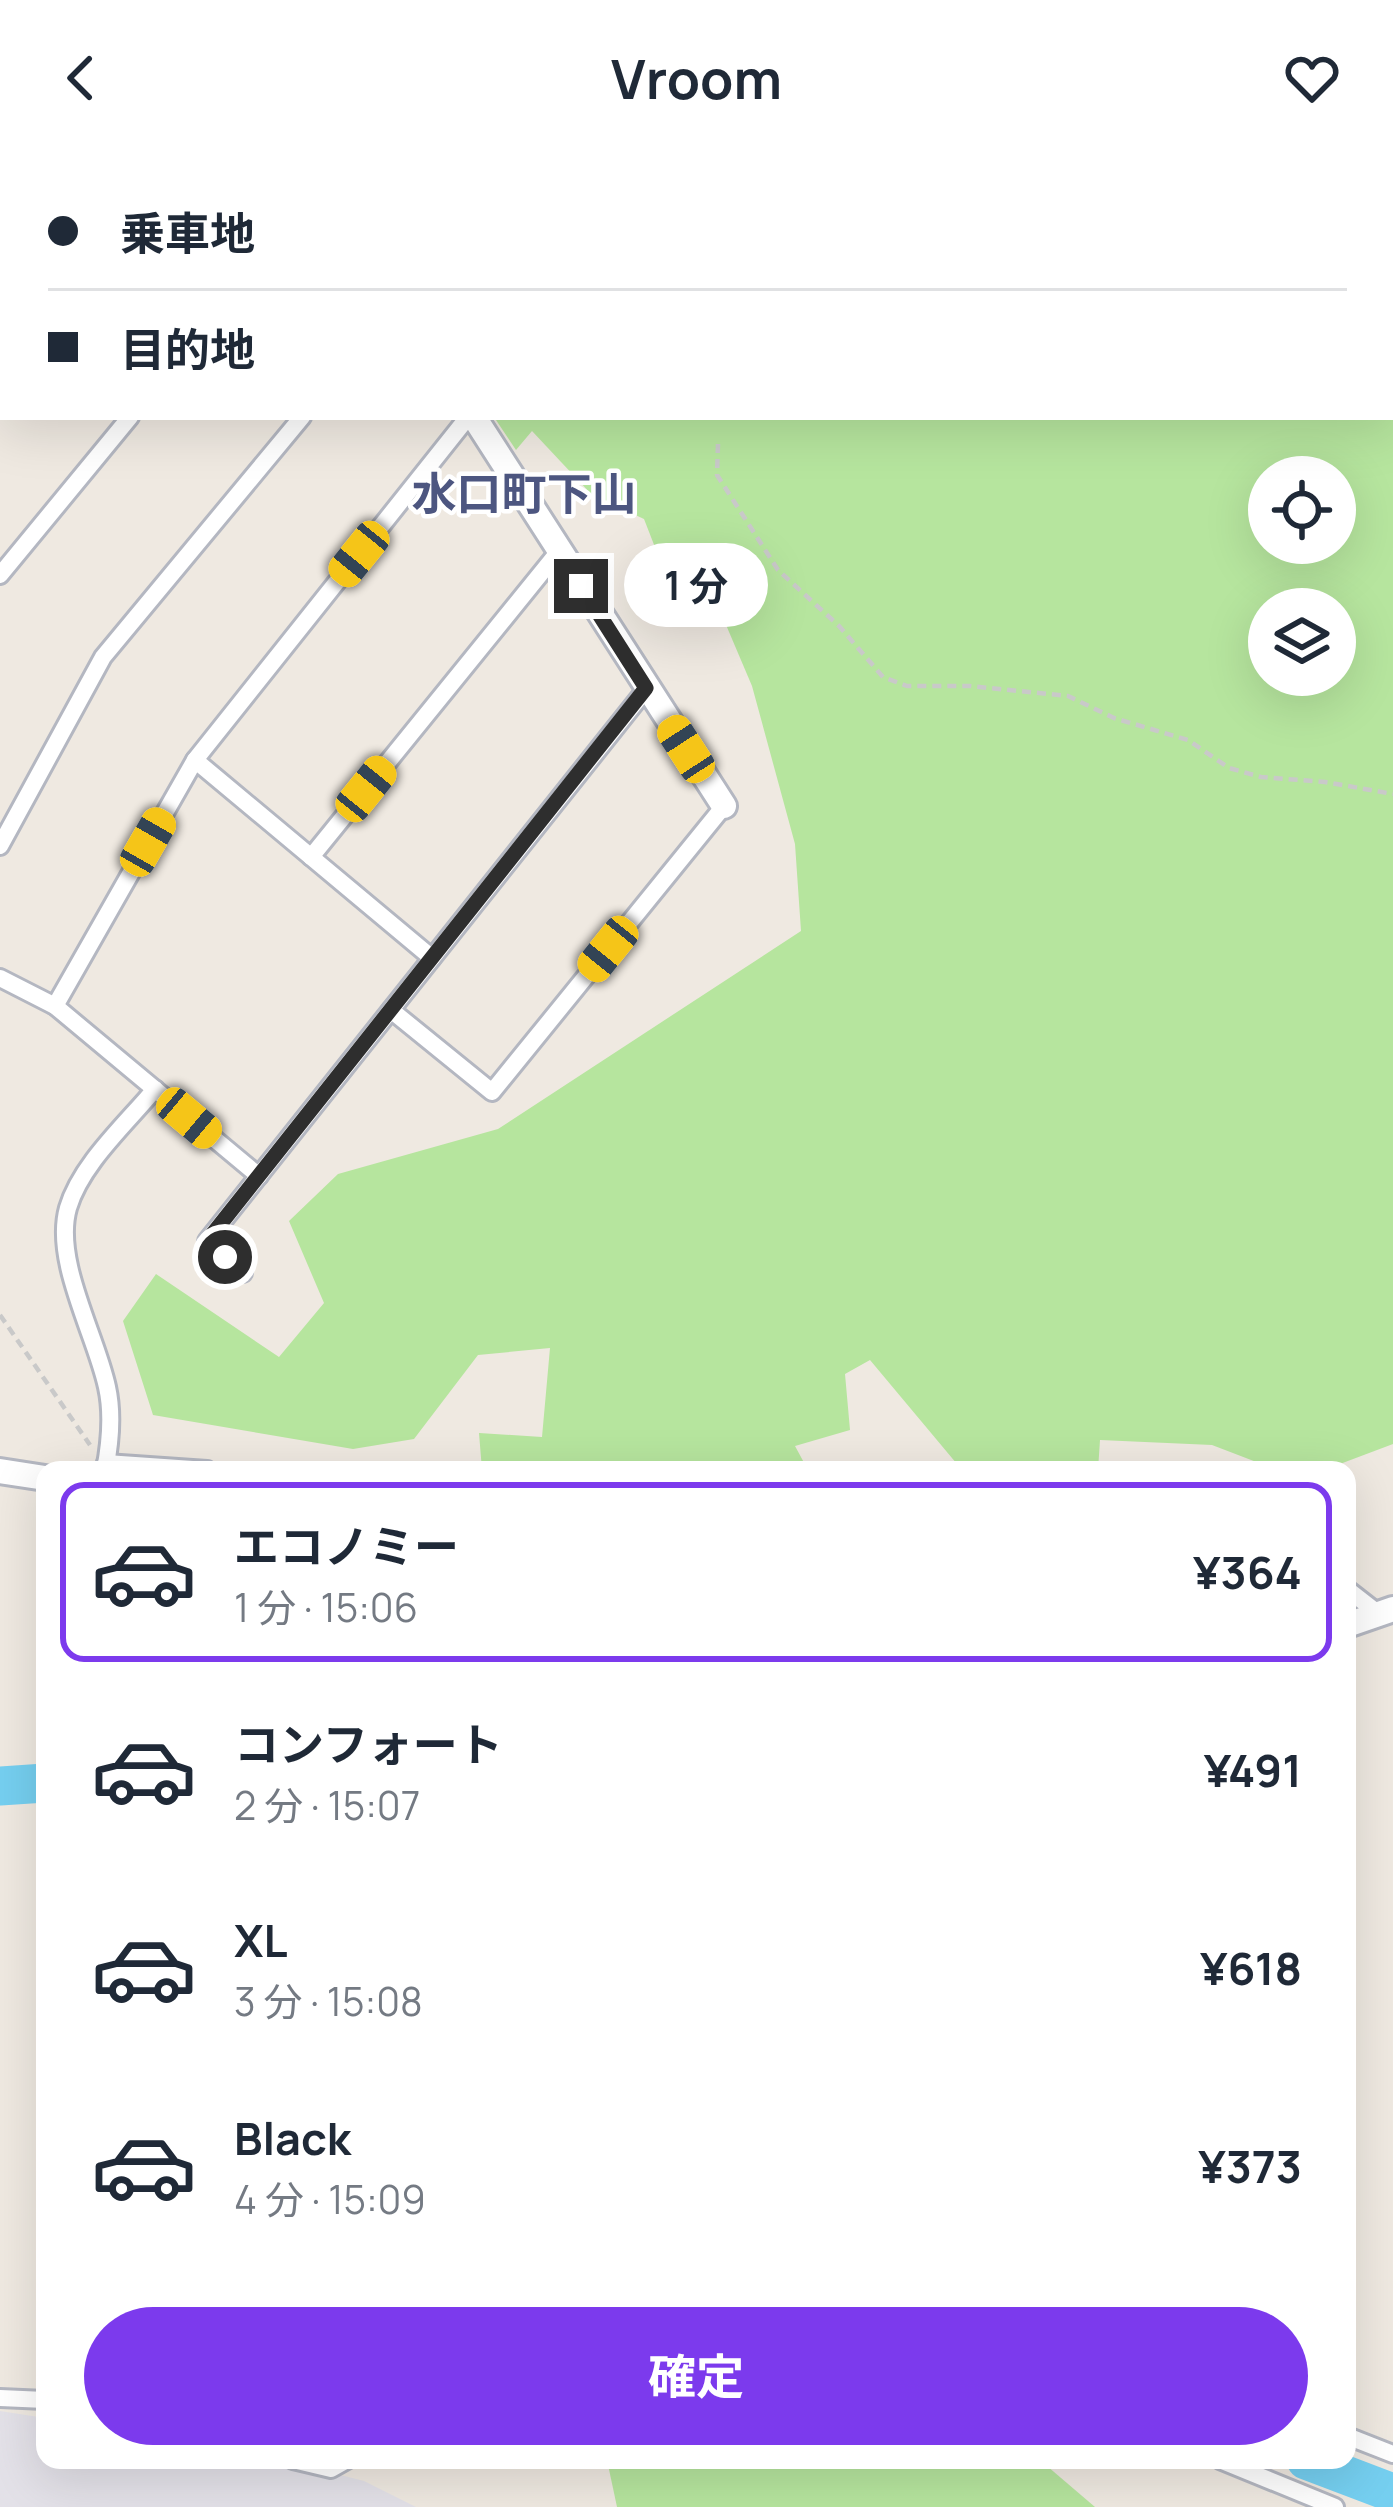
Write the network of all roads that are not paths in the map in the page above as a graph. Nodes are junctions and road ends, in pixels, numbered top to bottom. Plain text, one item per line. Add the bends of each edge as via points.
1 (128, 420) edge
2 (300, 420) edge
3 (469, 420) edge
4 (473, 420) edge
5 (559, 551) junction
6 (0, 575) edge
7 (646, 688) junction
8 (195, 760) junction
9 (724, 806) joint
10 (0, 846) edge
11 (311, 857) junction
12 (432, 958) junction
13 (0, 977) edge
14 (55, 1006) junction
15 (391, 1010) junction
16 (154, 1089) junction
17 (259, 1176) junction
18 (243, 1273) dead end
19 (105, 1461) edge
20 (0, 1471) edge
21 (36, 1477) edge
22 (1356, 1594) edge
23 (1386, 1612) edge
24 (1356, 1622) edge
25 (0, 2398) edge
26 (36, 2400) edge
27 (1356, 2440) edge
28 (1393, 2454) edge
29 (1242, 2469) edge
30 (1335, 2507) edge

1 - 6 street
2 - 10 street via 103,657
3 - 8 street
4 - 5 street
5 - 7 street
5 - 11 street
7 - 9 street
7 - 12 street
8 - 11 street
8 - 14 street
9 - 15 street via 492,1092
11 - 12 street
12 - 15 street
13 - 14 street
14 - 16 street
15 - 17 street
16 - 17 street
16 - 19 street via 87,1172 68,1209 65,1249 108,1390
17 - 18 street via 207,1241
20 - 21 street
22 - 23 street
23 - 24 street
25 - 26 street
27 - 28 street
29 - 30 street

